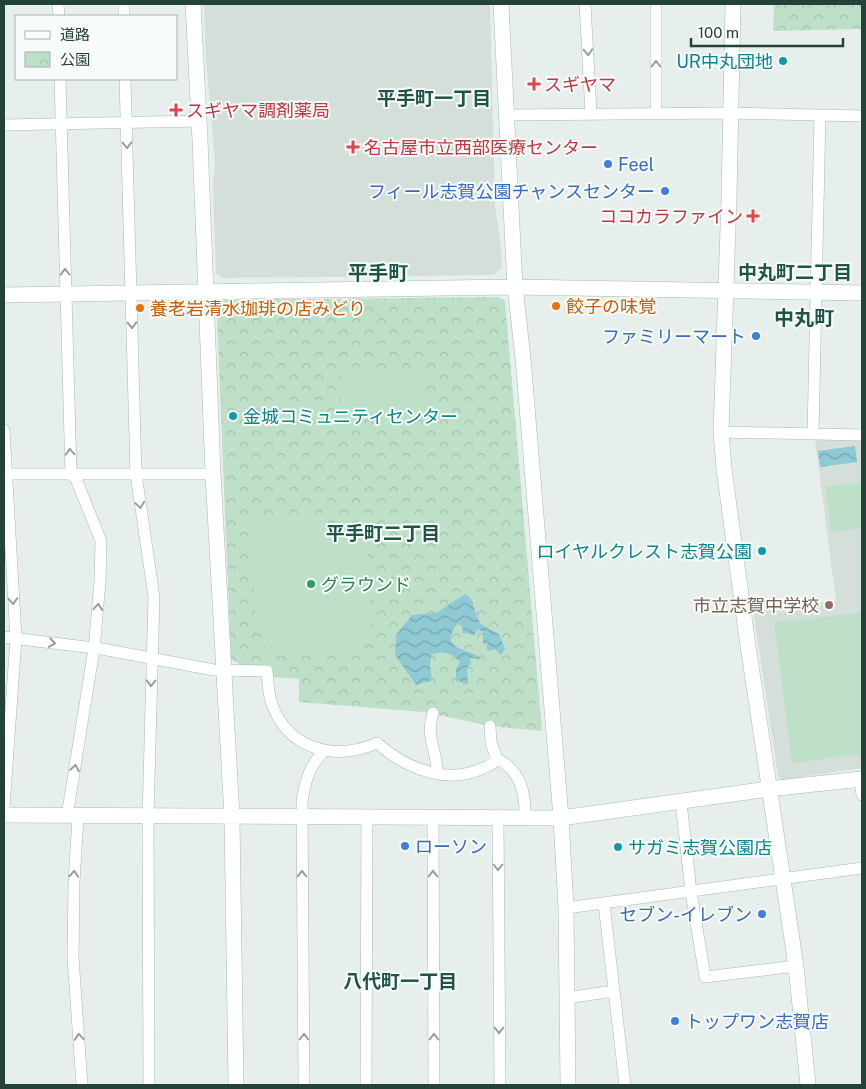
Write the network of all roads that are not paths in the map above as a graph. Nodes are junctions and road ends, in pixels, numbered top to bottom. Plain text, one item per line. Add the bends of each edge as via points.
1 (193, 4) edge
2 (501, 4) edge
3 (585, 4) edge
4 (656, 4) edge
5 (733, 4) edge
6 (60, 80) edge
7 (125, 80) edge
8 (591, 113) junction
9 (656, 113) junction
10 (729, 113) junction
11 (506, 114) junction
12 (820, 114) junction
13 (862, 116) edge
14 (199, 120) junction
15 (126, 122) junction
16 (62, 124) junction
17 (4, 125) edge
18 (515, 286) junction
19 (724, 290) junction
20 (205, 292) junction
21 (816, 292) junction
22 (131, 293) junction
23 (862, 293) edge
24 (66, 294) junction
25 (4, 295) edge
26 (4, 430) edge
27 (721, 432) junction
28 (813, 434) junction
29 (862, 435) edge
30 (4, 474) edge
31 (71, 474) junction
32 (136, 474) junction
33 (213, 474) junction
34 (4, 637) edge
35 (16, 638) junction
36 (94, 649) junction
37 (152, 658) junction
38 (223, 670) junction
39 (433, 713) dead end
40 (6, 723) edge
41 (490, 726) dead end
42 (324, 751) junction
43 (497, 759) junction
44 (437, 773) junction
45 (861, 780) edge
46 (768, 789) junction
47 (862, 795) edge
48 (681, 802) junction
49 (4, 807) edge
50 (525, 812) dead end
51 (4, 816) edge
52 (73, 816) junction
53 (148, 817) junction
54 (302, 817) junction
55 (367, 817) junction
56 (232, 818) junction
57 (433, 818) junction
58 (498, 818) junction
59 (561, 818) junction
60 (862, 868) edge
61 (783, 878) junction
62 (691, 892) junction
63 (604, 904) junction
64 (566, 908) junction
65 (796, 966) junction
66 (614, 991) junction
67 (566, 998) junction
68 (82, 1085) edge
69 (149, 1085) edge
70 (236, 1085) edge
71 (304, 1085) edge
72 (366, 1085) edge
73 (434, 1085) edge
74 (500, 1085) edge
75 (568, 1085) edge
76 (625, 1085) edge
77 (808, 1085) edge

1 - 14 street
2 - 11 street
3 -> 8 street
9 -> 4 street
5 - 10 street
6 - 16 street
7 - 15 street
8 - 9 street
8 - 11 street
9 - 10 street
10 - 12 street
10 - 19 street
11 - 18 street
12 - 13 street
12 - 21 street
14 - 15 street
14 - 20 street
15 - 16 street
15 -> 22 street
16 - 17 street
24 -> 16 street
18 - 19 street
18 - 20 street
18 - 59 street
19 - 21 street
19 - 27 street
20 - 22 street
20 - 33 street
21 - 23 street
21 - 28 street
22 - 24 street
22 -> 32 street
24 - 25 street
31 -> 24 street
26 - 30 street
27 - 28 street
27 - 46 street
28 - 29 street
30 - 31 street
30 -> 35 street
31 - 32 street
36 -> 31 street via 100,541 76,479
32 - 33 street
32 -> 37 street via 154,598
33 - 38 street
34 - 35 street
35 -> 36 street
35 - 40 street
36 - 37 street
52 -> 36 street
37 - 38 street
37 -> 53 street
38 - 42 street via 267,671 271,702 284,727 296,738
38 - 56 street
39 - 44 street via 428,727 437,757
40 - 49 street
41 - 43 street via 490,743
42 - 44 street via 348,753 376,743 401,762
42 - 54 street via 305,782
43 - 44 street via 494,764 460,775
43 - 50 street via 508,764 517,776
45 - 46 street
45 - 47 street
46 - 48 street
46 - 61 street
48 - 59 street
48 - 62 street
51 - 52 street
52 - 53 street
68 -> 52 street via 73,957
53 - 56 street
53 - 69 street
54 - 55 street
54 - 56 street
71 -> 54 street
55 - 57 street
55 - 72 street
56 - 70 street
57 - 58 street
73 -> 57 street
58 - 59 street
58 -> 74 street
59 - 64 street
60 - 61 street
61 - 62 street
61 - 65 street
62 - 63 street
62 - 65 street via 705,977
63 - 64 street
63 - 66 street
64 - 67 street
65 - 77 street
66 - 67 street
66 - 76 street
67 - 75 street

